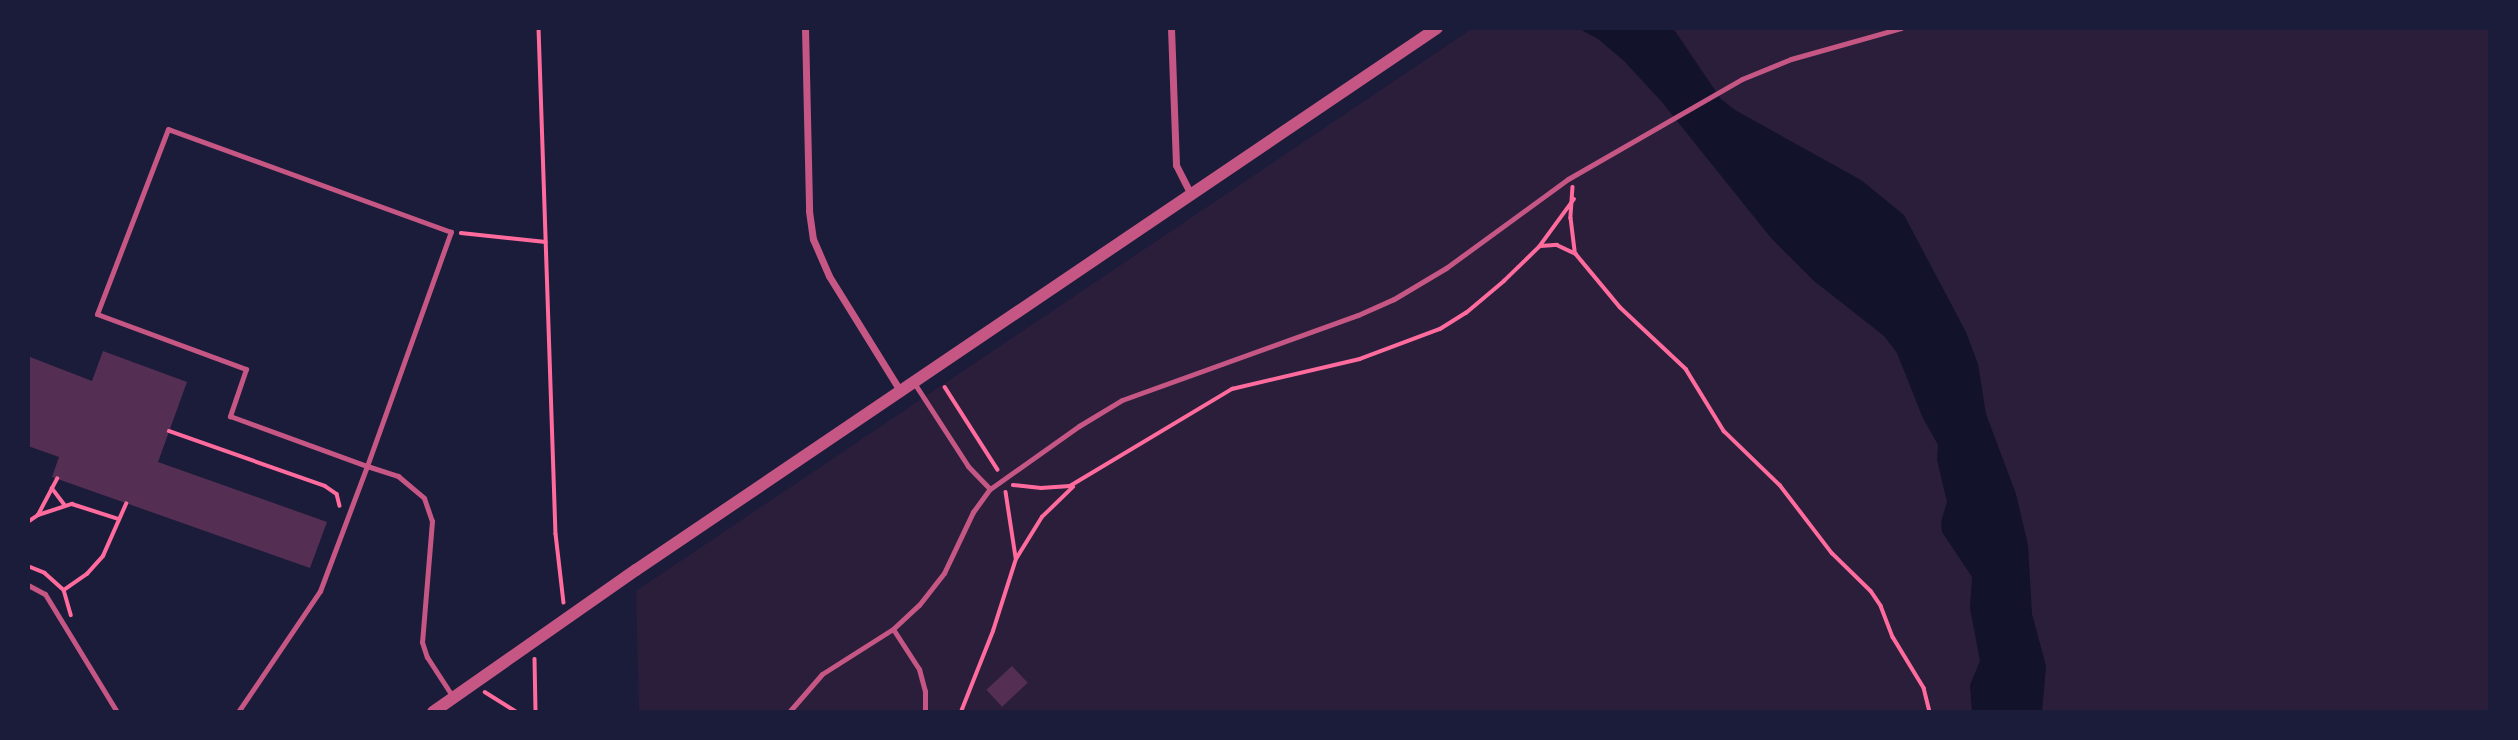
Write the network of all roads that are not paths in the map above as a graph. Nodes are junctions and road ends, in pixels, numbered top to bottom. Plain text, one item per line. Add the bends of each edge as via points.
1 (805, 28) edge
2 (1171, 28) edge
3 (1437, 28) edge
4 (1901, 28) edge
5 (1191, 196) junction
6 (914, 383) junction
7 (901, 392) junction
8 (367, 466) junction
9 (990, 489) junction
10 (28, 585) edge
11 (893, 629) junction
12 (453, 697) junction
13 (117, 712) edge
14 (238, 712) edge
15 (433, 712) edge
16 (789, 712) edge
17 (925, 712) edge

1 - 7 street via 813,239 829,276
2 - 5 street via 1176,165
3 - 5 street
4 - 9 lane via 1791,59 1729,86 1568,178 1446,268 1394,299 1122,400
5 - 6 street
6 - 7 street
6 - 9 lane via 968,466
7 - 12 street
8 - 8 lane via 230,416 246,369 97,314 168,128 451,232
8 - 12 lane via 398,476 424,498 432,521 422,642
8 - 14 lane via 320,591
9 - 11 lane via 973,512 933,590
10 - 13 lane via 46,594
11 - 16 lane via 822,674
11 - 17 lane via 923,679
12 - 15 street

